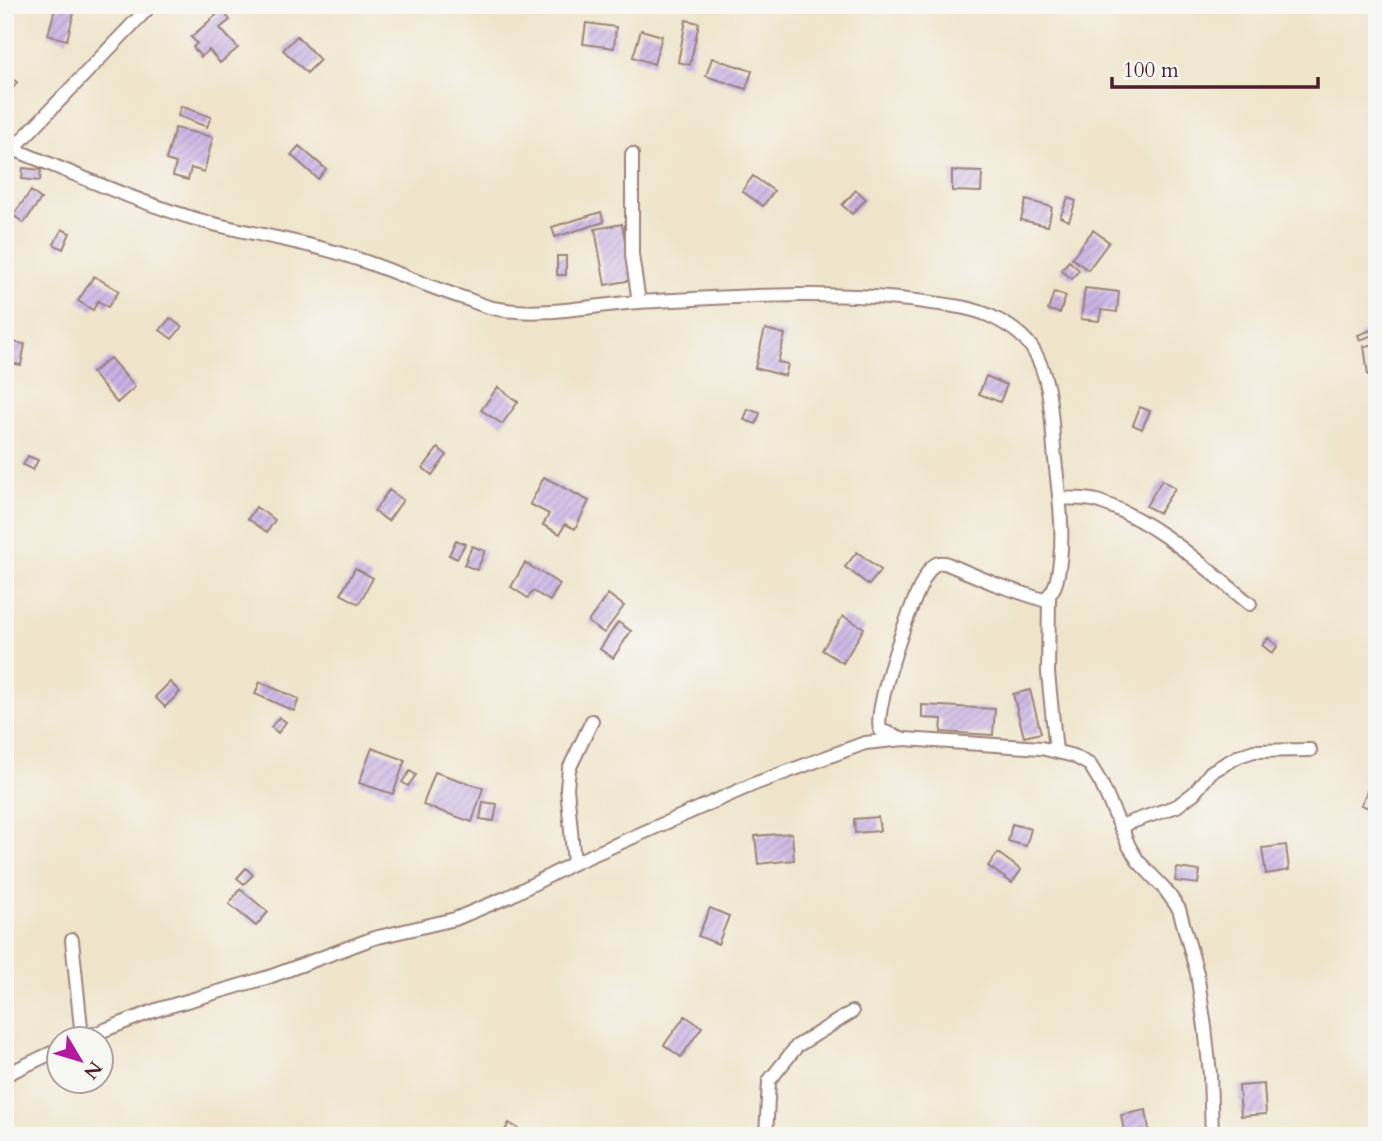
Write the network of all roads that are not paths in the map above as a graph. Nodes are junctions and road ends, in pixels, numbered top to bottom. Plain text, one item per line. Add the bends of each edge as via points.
1 (151, 5) edge
2 (9, 148) edge
3 (632, 153) dead end
4 (639, 302) junction
5 (1059, 498) junction
6 (1049, 596) junction
7 (1250, 604) dead end
8 (592, 721) dead end
9 (904, 738) junction
10 (1310, 750) dead end
11 (1056, 751) junction
12 (1124, 832) junction
13 (574, 863) junction
14 (72, 940) dead end
15 (852, 1012) dead end
16 (80, 1026) edge
17 (115, 1026) edge
18 (46, 1055) edge
19 (5, 1074) edge
20 (765, 1136) edge
21 (1212, 1136) edge

1 - 2 street
2 - 4 street via 195,219 317,246 498,309 529,311
3 - 4 street via 632,256
4 - 5 street via 812,294 899,299 988,315 1010,327 1032,348 1045,378
5 - 6 street via 1059,565
5 - 7 street via 1095,500 1135,518
6 - 9 street via 1035,598 945,563 934,565 915,598 881,705 880,730
6 - 11 street via 1048,673
8 - 13 street via 569,769
9 - 11 street
9 - 13 street via 865,743 754,784
10 - 12 street via 1254,751 1239,756 1211,772 1177,806 1123,825
11 - 12 street via 1090,765
12 - 21 street via 1138,861 1179,909 1197,973 1205,1027
13 - 17 street via 455,919 374,939
14 - 16 street
15 - 20 street via 797,1046 769,1082
18 - 19 street

